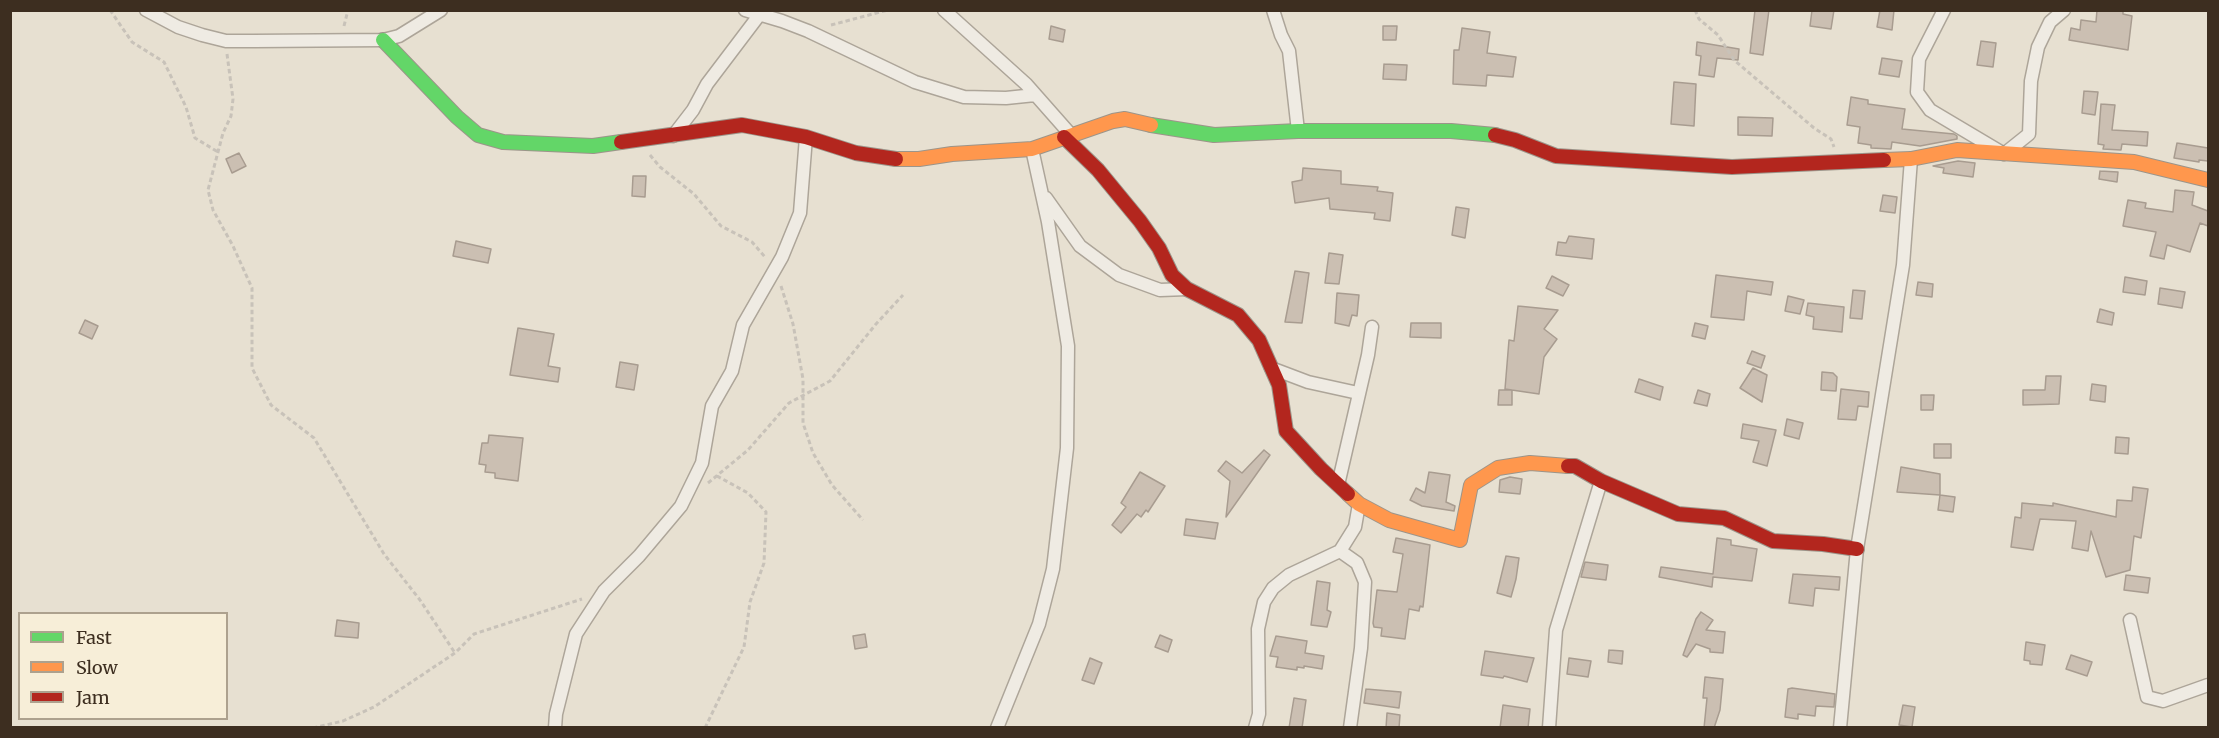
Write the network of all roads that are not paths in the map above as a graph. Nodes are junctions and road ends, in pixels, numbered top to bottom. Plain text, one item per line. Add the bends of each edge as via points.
1 (146, 10) edge
2 (441, 10) edge
3 (745, 10) edge
4 (944, 10) edge
5 (1274, 10) edge
6 (1944, 10) edge
7 (2064, 10) edge
8 (760, 14) junction
9 (383, 40) junction
10 (1035, 95) junction
11 (1298, 131) junction
12 (673, 136) junction
13 (1067, 136) junction
14 (806, 137) junction
15 (1032, 149) junction
16 (2004, 154) junction
17 (1911, 159) junction
18 (2208, 180) edge
19 (1041, 192) junction
20 (1187, 289) junction
21 (1372, 327) dead end
22 (1271, 368) junction
23 (1358, 393) junction
24 (1601, 481) junction
25 (1338, 485) junction
26 (1359, 504) junction
27 (1857, 549) junction
28 (1340, 551) junction
29 (2130, 620) dead end
30 (2208, 685) edge
31 (555, 728) edge
32 (997, 728) edge
33 (1255, 728) edge
34 (1350, 728) edge
35 (1549, 728) edge
36 (1840, 728) edge

1 - 9 street via 178,27 226,40
2 - 9 street via 399,36
3 - 8 street
4 - 10 street
5 - 11 street via 1289,51
6 - 16 street via 1919,59 1917,92 1930,110
7 - 16 street via 2050,22 2038,47 2031,81 2029,134
8 - 10 street via 808,31 915,82 964,97 1006,99
8 - 12 street
9 - 12 street via 478,135 503,142 593,147
10 - 13 street
11 - 13 street via 1214,135 1125,119
11 - 17 street via 1451,130 1498,135 1556,156 1732,167
12 - 14 street via 742,125
13 - 15 street
13 - 20 street via 1140,220 1172,275
14 - 15 street via 886,159
14 - 31 street via 800,213 782,257 743,325 732,370 712,406 702,463 681,506 604,591 576,634
15 - 19 street
16 - 17 street via 1957,150
16 - 18 street via 2134,162
17 - 27 street via 1903,265
19 - 20 street via 1080,246 1119,275 1160,290
19 - 32 street via 1068,346 1067,448 1053,569 1039,624
20 - 22 street via 1238,315 1258,340
21 - 23 street
22 - 23 street via 1308,382
22 - 25 street via 1279,385 1286,431
23 - 25 street
24 - 26 street via 1575,466 1530,463 1498,468 1471,485 1460,540 1389,520
24 - 27 street via 1678,514 1724,518 1773,541
24 - 35 street via 1556,630
25 - 26 street
26 - 28 street via 1355,528
27 - 36 street
28 - 33 street via 1289,575 1264,602 1258,629 1259,714
28 - 34 street via 1357,563 1365,582
29 - 30 street via 2146,697 2163,701

